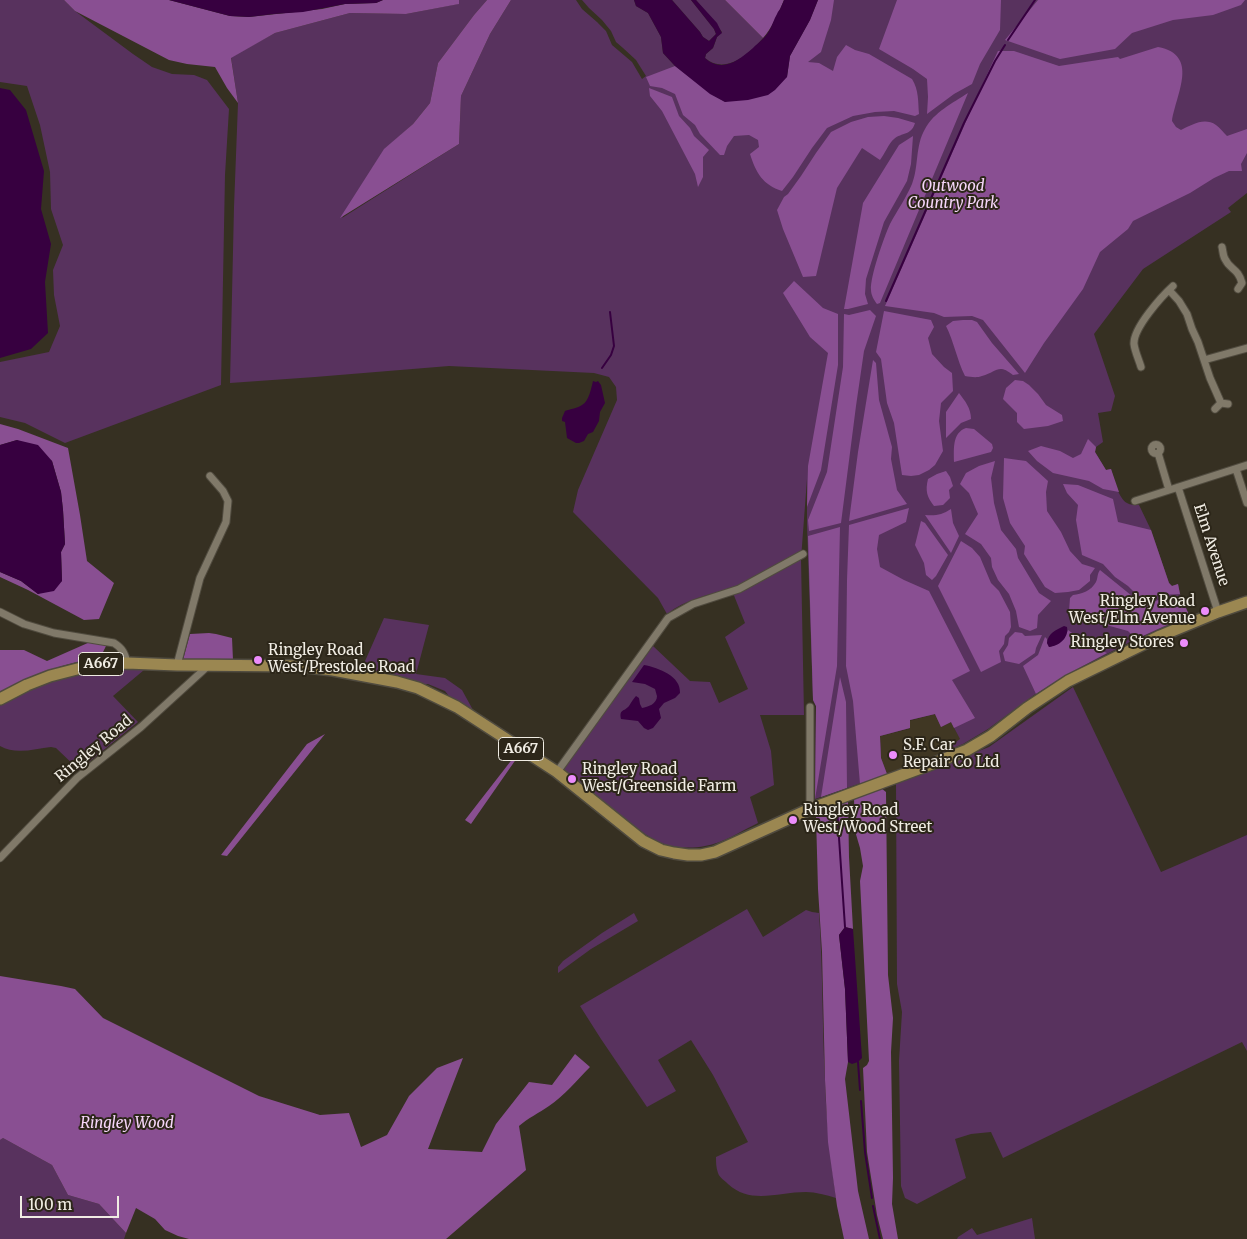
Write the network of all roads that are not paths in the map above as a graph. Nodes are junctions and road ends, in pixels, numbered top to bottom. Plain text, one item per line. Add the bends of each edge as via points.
1 (1222, 247) dead end
2 (1242, 285) edge
3 (1247, 348) edge
4 (1204, 360) junction
5 (1141, 367) dead end
6 (1215, 409) dead end
7 (1158, 453) dead end
8 (1247, 465) edge
9 (1236, 468) junction
10 (210, 476) dead end
11 (1178, 487) junction
12 (1169, 490) junction
13 (1135, 501) dead end
14 (1247, 503) edge
15 (804, 554) dead end
16 (1247, 602) edge
17 (0, 612) edge
18 (1218, 612) junction
19 (127, 663) junction
20 (177, 665) junction
21 (209, 665) junction
22 (0, 699) edge
23 (810, 707) dead end
24 (557, 772) junction
25 (810, 809) junction
26 (0, 858) edge

1 - 2 street via 1221,258 1236,270
3 - 4 street
4 - 5 street via 1187,314 1171,288 1158,301 1132,340
4 - 6 street via 1224,403
7 - 12 street
8 - 9 street
9 - 11 street
9 - 14 street
10 - 20 street via 224,491 228,502 226,522 200,578
11 - 12 street
11 - 18 street, Elm Avenue
12 - 13 street
15 - 24 street via 739,589 693,604 668,618
16 - 18 main road, A667
17 - 19 street via 54,633 114,643 125,653
18 - 25 main road, A667 via 1068,681 967,750
19 - 20 main road, A667
19 - 22 main road, A667 via 104,664 50,676
20 - 21 main road, A667
21 - 24 main road, A667 via 327,669 418,688 457,707
21 - 26 street, Ringley Road via 141,727 77,778
23 - 25 street
24 - 25 main road, A667 via 643,841 674,854 715,852

